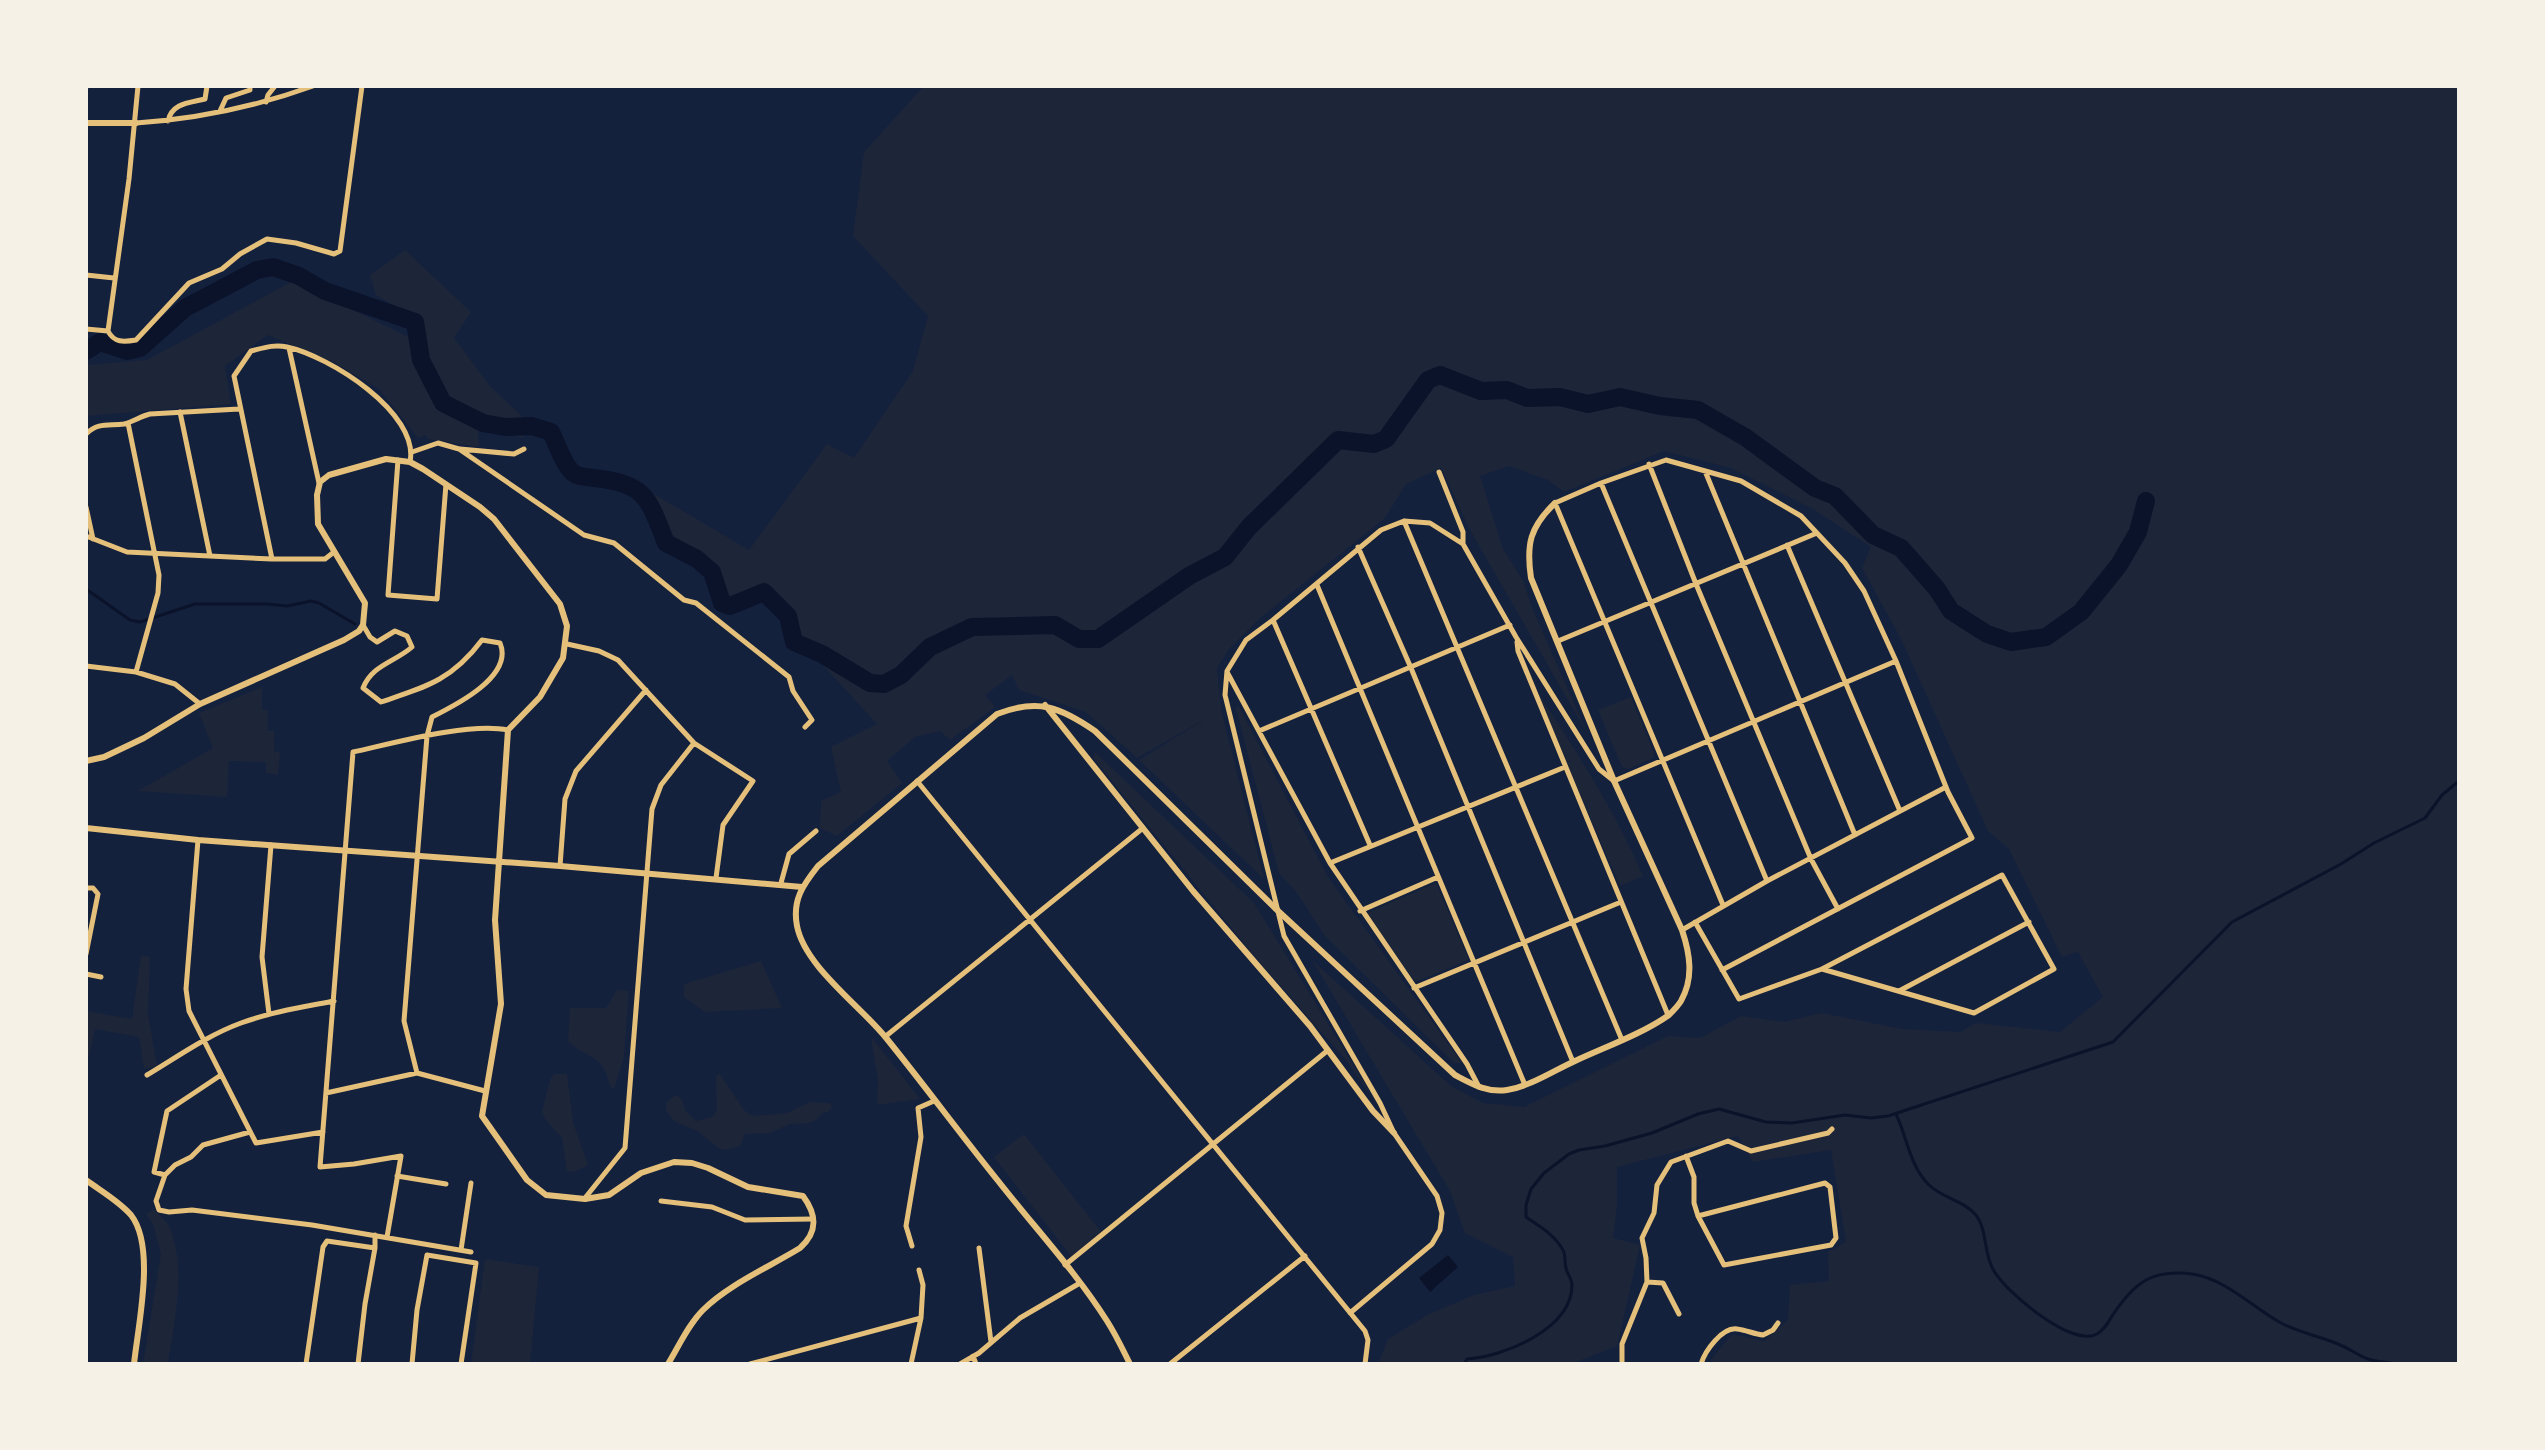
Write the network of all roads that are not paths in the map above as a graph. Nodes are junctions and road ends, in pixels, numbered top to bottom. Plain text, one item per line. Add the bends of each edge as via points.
1 (138, 86) edge
2 (207, 86) edge
3 (250, 86) edge
4 (275, 86) edge
5 (312, 86) edge
6 (362, 86) edge
7 (266, 103) junction
8 (220, 112) junction
9 (168, 121) junction
10 (86, 123) edge
11 (136, 123) junction
12 (86, 275) edge
13 (114, 278) junction
14 (86, 329) edge
15 (108, 331) junction
16 (289, 347) junction
17 (239, 409) junction
18 (180, 412) junction
19 (128, 423) junction
20 (86, 434) edge
21 (459, 449) junction
22 (524, 449) dead end
23 (412, 452) junction
24 (398, 460) junction
25 (410, 462) junction
26 (1649, 464) junction
27 (1705, 471) junction
28 (1439, 472) dead end
29 (1601, 483) junction
30 (446, 484) junction
31 (319, 486) junction
32 (1555, 503) junction
33 (86, 507) edge
34 (1404, 521) junction
35 (1817, 533) junction
36 (86, 536) edge
37 (93, 539) junction
38 (1463, 544) junction
39 (1787, 545) junction
40 (1358, 547) junction
41 (334, 552) junction
42 (155, 554) junction
43 (210, 556) junction
44 (272, 559) junction
45 (1743, 565) junction
46 (1696, 584) junction
47 (1317, 585) junction
48 (1651, 603) junction
49 (1273, 620) junction
50 (1605, 621) junction
51 (363, 625) junction
52 (1510, 625) junction
53 (1516, 637) junction
54 (1558, 641) junction
55 (567, 644) junction
56 (1458, 648) junction
57 (1896, 661) junction
58 (86, 666) edge
59 (1411, 668) junction
60 (1227, 671) junction
61 (136, 672) junction
62 (1845, 683) junction
63 (1361, 689) junction
64 (646, 690) junction
65 (1800, 702) junction
66 (200, 704) junction
67 (1045, 705) junction
68 (1312, 709) junction
69 (1754, 721) junction
70 (805, 727) dead end
71 (508, 730) junction
72 (1259, 731) junction
73 (427, 736) junction
74 (1709, 741) junction
75 (694, 743) junction
76 (1662, 759) junction
77 (86, 761) edge
78 (1565, 767) junction
79 (917, 781) junction
80 (1614, 781) junction
81 (1515, 786) junction
82 (1946, 787) junction
83 (1466, 805) junction
84 (1900, 811) junction
85 (1418, 826) junction
86 (86, 828) edge
87 (1143, 828) junction
88 (816, 831) dead end
89 (1855, 835) junction
90 (198, 840) junction
91 (271, 845) junction
92 (1370, 845) junction
93 (344, 849) junction
94 (418, 855) junction
95 (1811, 859) junction
96 (497, 862) junction
97 (1330, 863) junction
98 (560, 866) junction
99 (647, 872) junction
100 (1438, 877) junction
101 (716, 878) junction
102 (1767, 881) junction
103 (781, 883) junction
104 (802, 887) junction
105 (86, 888) edge
106 (1621, 902) junction
107 (1723, 905) junction
108 (1276, 909) junction
109 (1838, 909) junction
110 (1360, 911) junction
111 (1029, 919) junction
112 (1573, 922) junction
113 (1695, 922) junction
114 (2029, 922) junction
115 (1682, 930) junction
116 (1524, 943) junction
117 (86, 954) edge
118 (1474, 963) junction
119 (1822, 969) junction
120 (1722, 970) junction
121 (86, 974) edge
122 (101, 977) dead end
123 (1414, 988) junction
124 (1898, 991) junction
125 (334, 1001) junction
126 (269, 1014) junction
127 (1668, 1015) junction
128 (886, 1036) junction
129 (1622, 1040) junction
130 (203, 1041) junction
131 (1327, 1051) junction
132 (1573, 1062) junction
133 (417, 1073) junction
134 (147, 1075) dead end
135 (221, 1075) junction
136 (1525, 1085) junction
137 (1479, 1088) junction
138 (485, 1091) junction
139 (326, 1094) junction
140 (934, 1101) junction
141 (1832, 1129) dead end
142 (250, 1132) junction
143 (323, 1132) junction
144 (1394, 1133) junction
145 (1214, 1146) junction
146 (1686, 1156) junction
147 (165, 1175) junction
148 (397, 1176) junction
149 (86, 1180) edge
150 (471, 1183) dead end
151 (446, 1184) dead end
152 (585, 1199) junction
153 (661, 1201) dead end
154 (1698, 1216) junction
155 (813, 1219) junction
156 (375, 1235) junction
157 (387, 1237) junction
158 (912, 1246) dead end
159 (375, 1248) junction
160 (979, 1248) dead end
161 (461, 1250) junction
162 (471, 1252) dead end
163 (1305, 1256) junction
164 (1065, 1265) junction
165 (919, 1270) dead end
166 (1647, 1282) junction
167 (1080, 1283) junction
168 (1350, 1313) junction
169 (1679, 1314) dead end
170 (921, 1318) junction
171 (1778, 1323) dead end
172 (991, 1343) junction
173 (973, 1356) junction
174 (134, 1364) edge
175 (306, 1364) edge
176 (358, 1364) edge
177 (412, 1364) edge
178 (461, 1364) edge
179 (668, 1364) edge
180 (750, 1364) edge
181 (911, 1364) edge
182 (960, 1364) edge
183 (976, 1364) edge
184 (1130, 1364) edge
185 (1170, 1364) edge
186 (1365, 1364) edge
187 (1622, 1364) edge
188 (1701, 1364) edge

1 - 11 street
2 - 9 street via 205,99 176,106
3 - 8 street via 226,98
4 - 7 street
5 - 7 street
6 - 15 street via 340,251 267,239 222,269 189,283 136,340 118,341
7 - 8 street
8 - 9 street
9 - 11 street
10 - 11 street
11 - 13 street
12 - 13 street
13 - 15 street
14 - 15 street
16 - 17 street via 251,351 234,376
16 - 23 street via 331,366 379,398 405,428
16 - 31 street
17 - 18 street
17 - 44 street
18 - 19 street via 139,416
18 - 43 street
19 - 20 street via 103,424
19 - 42 street
21 - 22 street via 514,454
21 - 23 street via 438,443
21 - 70 street via 584,535 614,543 777,667 789,677 812,720
23 - 25 street
24 - 25 street
24 - 30 street via 388,595 437,599
24 - 31 street via 329,475
25 - 30 street
26 - 27 street via 1666,460
26 - 29 street
26 - 46 street
27 - 35 street via 1741,481 1801,516
27 - 45 street
28 - 38 street
29 - 32 street
29 - 48 street
30 - 55 street via 494,519 560,604
31 - 41 street via 318,524
32 - 50 street
32 - 54 street via 1539,519 1527,554 1531,578
33 - 37 street
34 - 38 street via 1430,523
34 - 40 street
34 - 56 street
35 - 39 street
35 - 57 street via 1864,591
36 - 37 street
37 - 42 street via 127,552
38 - 52 street
39 - 45 street
39 - 62 street
40 - 47 street
40 - 59 street
41 - 44 street via 325,559
41 - 51 street via 365,603
42 - 43 street
42 - 61 street via 158,593
43 - 44 street
45 - 46 street
45 - 65 street
46 - 48 street
46 - 69 street
47 - 49 street
47 - 63 street
48 - 50 street
48 - 74 street
49 - 60 street via 1246,640
49 - 68 street
50 - 54 street
50 - 76 street
51 - 66 street via 344,640
51 - 73 street via 377,642 395,631 407,636 412,647 366,680 363,688 381,702 441,680 482,640 500,643 500,665 487,683 432,717
52 - 53 street
52 - 56 street
53 - 78 street
53 - 80 street via 1599,769
54 - 80 street
55 - 64 street via 618,660
55 - 71 street via 554,677
56 - 59 street
56 - 81 street
57 - 62 street
57 - 82 street
58 - 61 street
59 - 63 street
59 - 83 street
60 - 72 street
60 - 108 street via 1225,695
61 - 66 street via 175,684
62 - 65 street
62 - 84 street
63 - 68 street
63 - 85 street
64 - 75 street
64 - 98 street via 576,771 565,799
65 - 69 street
65 - 89 street
66 - 77 street via 144,738
67 - 79 street via 997,714
67 - 87 street
67 - 108 street via 1095,731
68 - 72 street
68 - 92 street
69 - 74 street
69 - 95 street
71 - 73 street
71 - 96 street
72 - 97 street
73 - 93 street via 353,752
73 - 94 street
74 - 76 street
74 - 102 street
75 - 99 street via 661,785 652,809
75 - 101 street via 753,781 723,825
76 - 80 street
76 - 107 street
78 - 81 street
78 - 106 street
79 - 104 street via 818,866
79 - 111 street
80 - 115 street
81 - 83 street
81 - 112 street
82 - 84 street
82 - 109 street via 1972,838
83 - 85 street
83 - 116 street
84 - 89 street
85 - 92 street
85 - 100 street
86 - 90 street
87 - 111 street
87 - 131 street
88 - 103 street via 789,854
89 - 95 street
90 - 91 street
90 - 130 street via 186,989
91 - 93 street
91 - 126 street via 262,957
92 - 97 street
93 - 94 street
93 - 125 street
94 - 96 street
94 - 133 street via 404,1021
95 - 102 street
95 - 109 street
96 - 98 street
96 - 138 street via 501,1004
97 - 110 street
98 - 99 street
99 - 101 street
99 - 152 street via 625,1148
100 - 110 street
100 - 118 street
101 - 103 street
102 - 107 street
103 - 104 street
104 - 128 street via 797,927 806,948
105 - 117 street via 98,894
106 - 112 street
106 - 127 street
107 - 113 street
108 - 137 street via 1455,1075
108 - 144 street via 1284,936
109 - 120 street
110 - 123 street
111 - 128 street
111 - 145 street
112 - 116 street
112 - 129 street
113 - 115 street
113 - 120 street
114 - 119 street via 2002,875
114 - 124 street
114 - 124 street via 2054,969 1974,1013
115 - 127 street via 1689,974 1679,1004
116 - 118 street
116 - 132 street
118 - 123 street
118 - 136 street
119 - 120 street via 1739,999
119 - 124 street
121 - 122 street
123 - 137 street
125 - 126 street
125 - 139 street
126 - 130 street
127 - 129 street
128 - 140 street
129 - 132 street
130 - 134 street
130 - 135 street
131 - 144 street
131 - 145 street
132 - 136 street
133 - 138 street
133 - 139 street
135 - 142 street
135 - 147 street via 167,1111 154,1172
136 - 137 street
138 - 152 street via 482,1116 527,1180 546,1195
139 - 143 street
140 - 158 street via 918,1108 921,1137 906,1226
140 - 164 street
141 - 146 street via 1751,1151 1728,1141
142 - 143 street via 256,1143
142 - 147 street via 203,1145
143 - 148 street via 320,1167 401,1156
144 - 168 street via 1437,1196 1440,1230 1432,1244
145 - 163 street
145 - 164 street
146 - 154 street
146 - 166 street via 1671,1162 1657,1185 1654,1213 1642,1238
147 - 156 street via 156,1201 159,1210
148 - 151 street
148 - 157 street
149 - 174 street via 131,1215 142,1235 145,1261
150 - 161 street
152 - 155 street via 609,1195 641,1173 674,1162 692,1163 748,1187 803,1196
153 - 155 street via 712,1207 745,1220
154 - 154 street via 1825,1183 1830,1187 1836,1238 1831,1245 1724,1265
155 - 179 street via 806,1243 701,1311
156 - 157 street
156 - 159 street
157 - 161 street
159 - 175 street via 327,1241 323,1247
159 - 176 street
160 - 172 street
161 - 162 street
163 - 168 street
163 - 185 street
164 - 167 street
165 - 170 street
166 - 169 street via 1663,1283
166 - 187 street via 1622,1344
167 - 172 street via 1020,1318
167 - 184 street
168 - 186 street via 1368,1340
170 - 180 street
170 - 181 street
171 - 188 street via 1763,1335 1727,1330
172 - 173 street
173 - 182 street
173 - 183 street
177 - 178 street via 427,1255 476,1263

